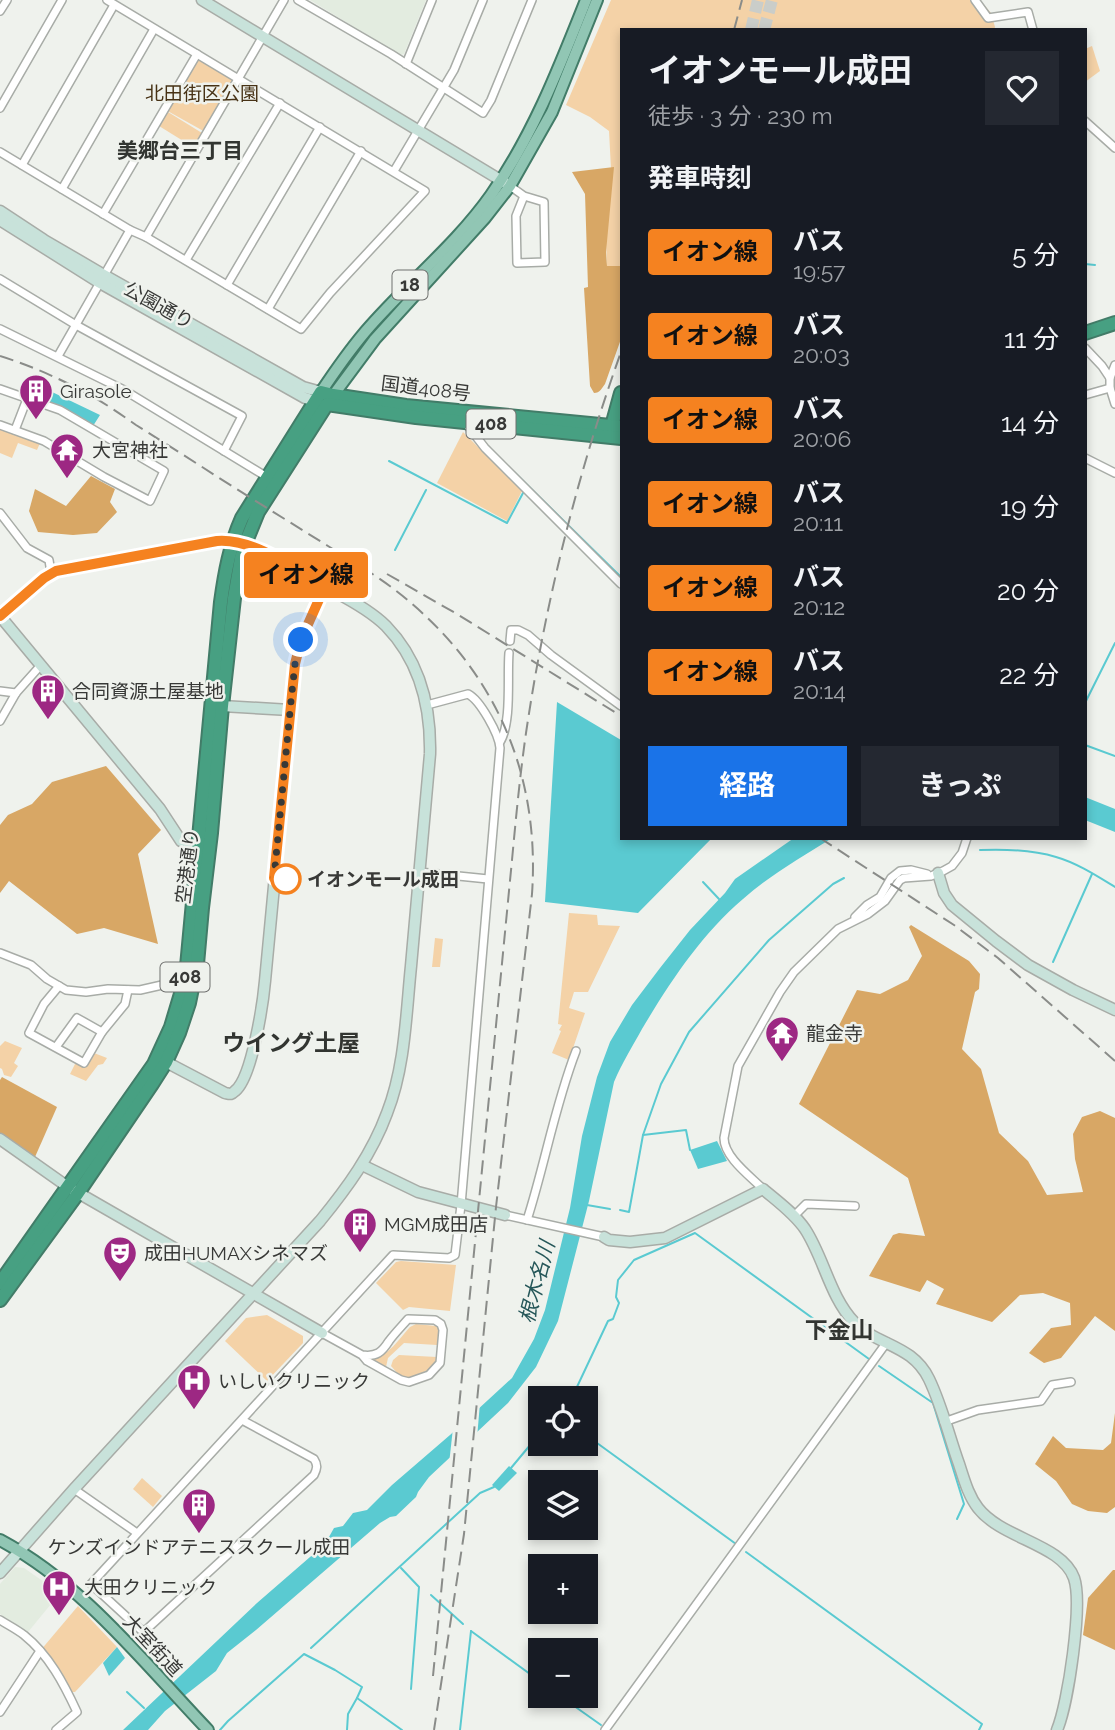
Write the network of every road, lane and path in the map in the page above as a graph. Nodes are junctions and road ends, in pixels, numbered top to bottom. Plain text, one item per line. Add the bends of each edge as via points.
1 (7, 0) edge
2 (62, 0) edge
3 (107, 0) edge
4 (202, 0) edge
5 (285, 0) edge
6 (298, 0) edge
7 (432, 0) edge
8 (483, 0) edge
9 (532, 0) edge
10 (586, 0) edge
11 (597, 0) edge
12 (975, 0) edge
13 (114, 5) junction
14 (0, 11) edge
15 (1033, 28) edge
16 (154, 29) junction
17 (263, 36) junction
18 (197, 54) junction
19 (406, 64) junction
20 (239, 78) junction
21 (444, 87) junction
22 (280, 103) junction
23 (0, 108) edge
24 (1087, 123) edge
25 (320, 127) junction
26 (419, 129) junction
27 (1115, 148) edge
28 (361, 151) junction
29 (0, 152) edge
30 (22, 165) junction
31 (394, 171) junction
32 (506, 182) junction
33 (62, 189) junction
34 (524, 196) junction
35 (0, 211) edge
36 (103, 214) junction
37 (0, 220) edge
38 (130, 230) junction
39 (146, 237) junction
40 (186, 260) junction
41 (0, 279) edge
42 (102, 279) junction
43 (227, 285) junction
44 (268, 309) junction
45 (1115, 323) edge
46 (76, 325) junction
47 (0, 328) edge
48 (1087, 332) edge
49 (1087, 350) edge
50 (58, 356) junction
51 (1115, 365) edge
52 (1110, 377) junction
53 (1110, 388) junction
54 (0, 389) edge
55 (1087, 395) edge
56 (324, 398) junction
57 (27, 399) junction
58 (620, 401) edge
59 (1115, 404) edge
60 (464, 421) junction
61 (0, 425) edge
62 (15, 430) junction
63 (616, 432) edge
64 (224, 451) junction
65 (1087, 459) edge
66 (1115, 473) edge
67 (267, 477) junction
68 (0, 513) edge
69 (239, 542) junction
70 (51, 573) junction
71 (620, 583) edge
72 (325, 586) junction
73 (0, 616) edge
74 (510, 641) dead end
75 (509, 653) dead end
76 (41, 665) junction
77 (0, 691) edge
78 (16, 693) junction
79 (427, 705) junction
80 (620, 705) edge
81 (222, 706) junction
82 (290, 710) junction
83 (0, 721) edge
84 (500, 742) junction
85 (966, 840) edge
86 (203, 848) junction
87 (419, 872) junction
88 (934, 874) junction
89 (488, 879) junction
90 (0, 953) edge
91 (191, 971) junction
92 (59, 986) junction
93 (128, 990) junction
94 (1115, 1010) edge
95 (102, 1032) junction
96 (56, 1047) junction
97 (576, 1051) dead end
98 (166, 1062) junction
99 (0, 1139) edge
100 (362, 1166) junction
101 (763, 1189) junction
102 (73, 1190) junction
103 (461, 1205) junction
104 (855, 1206) dead end
105 (505, 1215) joint
106 (794, 1216) junction
107 (531, 1221) junction
108 (604, 1237) joint
109 (0, 1283) edge
110 (253, 1294) junction
111 (0, 1300) edge
112 (322, 1333) junction
113 (887, 1342) junction
114 (362, 1355) junction
115 (1072, 1382) dead end
116 (242, 1420) junction
117 (944, 1422) junction
118 (75, 1489) junction
119 (137, 1533) junction
120 (0, 1540) edge
121 (19, 1551) junction
122 (0, 1573) edge
123 (0, 1620) edge
124 (40, 1651) junction
125 (0, 1712) edge
126 (57, 1730) edge
127 (208, 1730) edge
128 (605, 1730) edge
129 (1057, 1730) edge

1 - 14 street
2 - 23 street
3 - 13 street
4 - 17 street
5 - 17 street
6 - 19 street
7 - 19 street
8 - 21 street
9 - 21 street via 483,113
10 - 32 main road, 18
11 - 32 main road, 18 via 552,112
12 - 15 street via 988,18 1028,12
13 - 16 street
13 - 30 street
16 - 18 street
16 - 33 street
17 - 20 street
17 - 26 street
18 - 20 street
18 - 36 street
19 - 21 street
20 - 22 street
20 - 39 street
21 - 26 street
22 - 25 street
22 - 40 street
24 - 27 street
25 - 28 street
25 - 43 street
26 - 31 street
26 - 32 street
28 - 31 street
28 - 44 street
29 - 30 street
30 - 33 street
31 - 44 street via 425,191 301,329
32 - 34 street
32 - 56 main road, 18 via 485,218
33 - 36 street
34 - 34 street via 544,202 545,262 517,263 516,216
35 - 42 street, 公園通り
36 - 38 street
37 - 42 street, 公園通り
38 - 39 street
38 - 42 street
39 - 40 street
40 - 43 street
41 - 46 street
42 - 46 street
42 - 56 street, 公園通り via 304,398
43 - 44 street
45 - 48 highway
46 - 50 street
46 - 64 street via 242,416
47 - 50 street
49 - 52 street
50 - 64 street
51 - 52 street
52 - 53 street
53 - 55 street
53 - 59 street
54 - 57 street
56 - 60 highway, 国道408号 / 408 via 416,417
56 - 63 highway, 国道408号
56 - 67 highway, 空港通り / 408
56 - 69 highway, 空港通り / 408
57 - 62 street
57 - 62 street via 60,410 164,471 150,501 44,441
58 - 63 highway
60 - 63 highway, 国道408号 / 408
60 - 71 street via 485,448
61 - 62 street
64 - 67 street
65 - 66 street
67 - 69 highway, 空港通り / 408 via 242,518
68 - 70 street via 27,548 49,560
69 - 70 main road via 217,541
69 - 72 street
69 - 81 highway, 空港通り / 408
69 - 86 highway, 空港通り / 408 via 221,602
70 - 73 main road
72 - 79 street via 387,626 413,664
72 - 82 street via 297,654
73 - 76 street
74 - 80 street via 511,630 528,635
75 - 84 street via 507,715
76 - 78 street
76 - 86 street via 181,841
77 - 78 street
78 - 83 street
79 - 84 street via 468,694 474,697
79 - 87 street via 430,754
81 - 82 street
81 - 86 highway, 空港通り / 408
82 - 98 street via 262,1005 245,1073 237,1090 229,1094
84 - 89 street
85 - 88 street via 956,862
86 - 91 highway, 空港通り / 408
87 - 89 street
87 - 100 street via 401,1065 388,1112
88 - 94 street via 952,905 996,942 1028,965
88 - 101 street via 900,880 885,901 838,929 794,972 738,1066 724,1144
89 - 103 street
90 - 92 street via 31,965
91 - 93 street via 162,985
91 - 98 highway, 空港通り / 408 via 185,1018
91 - 102 highway, 空港通り / 408 via 154,1064
92 - 93 street via 86,992
92 - 96 street via 29,1033
93 - 95 street via 125,1004
95 - 96 street via 76,1018
95 - 96 street via 84,1063
97 - 107 street
98 - 102 highway, 空港通り / 408
99 - 102 street
100 - 103 street via 418,1192
100 - 110 street via 320,1222
101 - 106 street
101 - 108 street via 665,1238 630,1242
102 - 109 highway, 空港通り / 408
102 - 110 street
102 - 111 highway, 空港通り / 408
103 - 105 street
103 - 112 street via 455,1255 393,1255
104 - 106 street via 806,1204
105 - 107 street
106 - 113 street via 811,1239 842,1307 855,1324
107 - 108 street
110 - 112 street
110 - 118 street
112 - 114 street
112 - 116 street
113 - 117 street via 923,1369
113 - 128 street
114 - 114 street via 385,1349 408,1319 441,1324 440,1363 429,1375 401,1380
115 - 117 street via 1052,1385 1041,1401 978,1410
116 - 119 street
116 - 119 street via 314,1459 314,1475 142,1631 92,1584
117 - 129 street via 978,1508 998,1526 1057,1556 1074,1578 1078,1601 1073,1648
118 - 119 street
118 - 121 street
120 - 121 main road, 大室街道
121 - 122 street
121 - 127 main road, 大室街道 via 116,1630
123 - 124 street
124 - 125 street
124 - 126 street via 77,1712

